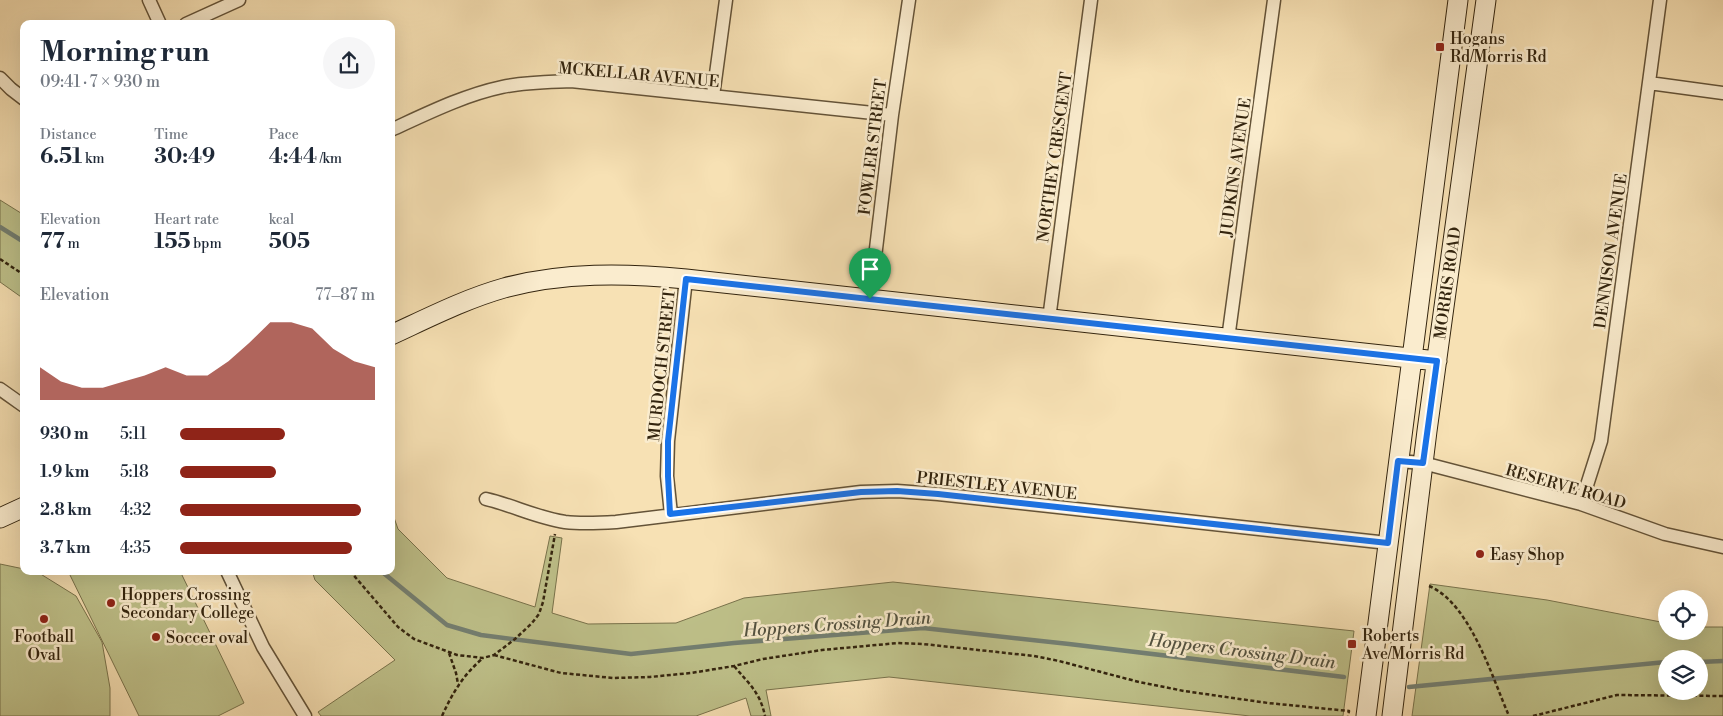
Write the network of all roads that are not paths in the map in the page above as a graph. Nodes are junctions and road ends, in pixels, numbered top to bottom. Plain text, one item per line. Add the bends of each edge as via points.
1 (149, 0) edge
2 (239, 0) edge
3 (726, 0) edge
4 (909, 0) edge
5 (1091, 0) edge
6 (1274, 0) edge
7 (1458, 0) edge
8 (1486, 0) edge
9 (1660, 0) edge
10 (158, 20) edge
11 (195, 20) edge
12 (0, 78) edge
13 (1649, 84) junction
14 (1723, 93) edge
15 (20, 96) edge
16 (713, 96) junction
17 (892, 116) junction
18 (395, 128) edge
19 (686, 279) junction
20 (870, 299) junction
21 (1049, 319) junction
22 (395, 333) edge
23 (1228, 339) junction
24 (1411, 358) junction
25 (1437, 361) junction
26 (0, 389) edge
27 (20, 403) edge
28 (1398, 461) junction
29 (1423, 463) junction
30 (486, 499) dead end
31 (1581, 504) junction
32 (20, 509) edge
33 (670, 514) junction
34 (0, 518) edge
35 (1388, 543) junction
36 (1723, 547) edge
37 (229, 575) edge
38 (305, 716) edge
39 (1366, 716) edge
40 (1392, 716) edge

1 - 10 street
2 - 11 street
3 - 16 street
4 - 17 street, FOWLER STREET
5 - 21 street, NORTHEY CRESCENT
6 - 23 street, JUDKINS AVENUE
7 - 24 street, MORRIS ROAD
8 - 25 street, MORRIS ROAD
9 - 13 street, DENNISON AVENUE
12 - 15 street
13 - 14 street
13 - 31 street, DENNISON AVENUE via 1601,441
16 - 17 street, MCKELLAR AVENUE
16 - 18 street, MCKELLAR AVENUE via 571,81 536,83 501,87 469,97
17 - 20 street, FOWLER STREET
19 - 20 street
19 - 22 street via 617,274 549,279 504,288 469,300
19 - 33 street, MURDOCH STREET via 668,441
20 - 21 street
21 - 23 street
23 - 24 street
24 - 25 street
24 - 28 street, MORRIS ROAD
25 - 29 street, MORRIS ROAD
26 - 27 street
28 - 29 street, RESERVE ROAD
28 - 35 street, MORRIS ROAD
29 - 31 street, RESERVE ROAD
29 - 40 street, MORRIS ROAD
30 - 33 street, PRIESTLEY AVENUE via 565,522 616,522
31 - 36 street, RESERVE ROAD via 1665,534
32 - 34 street
33 - 35 street, PRIESTLEY AVENUE via 861,492 897,491
35 - 39 street, MORRIS ROAD
37 - 38 street via 263,647

